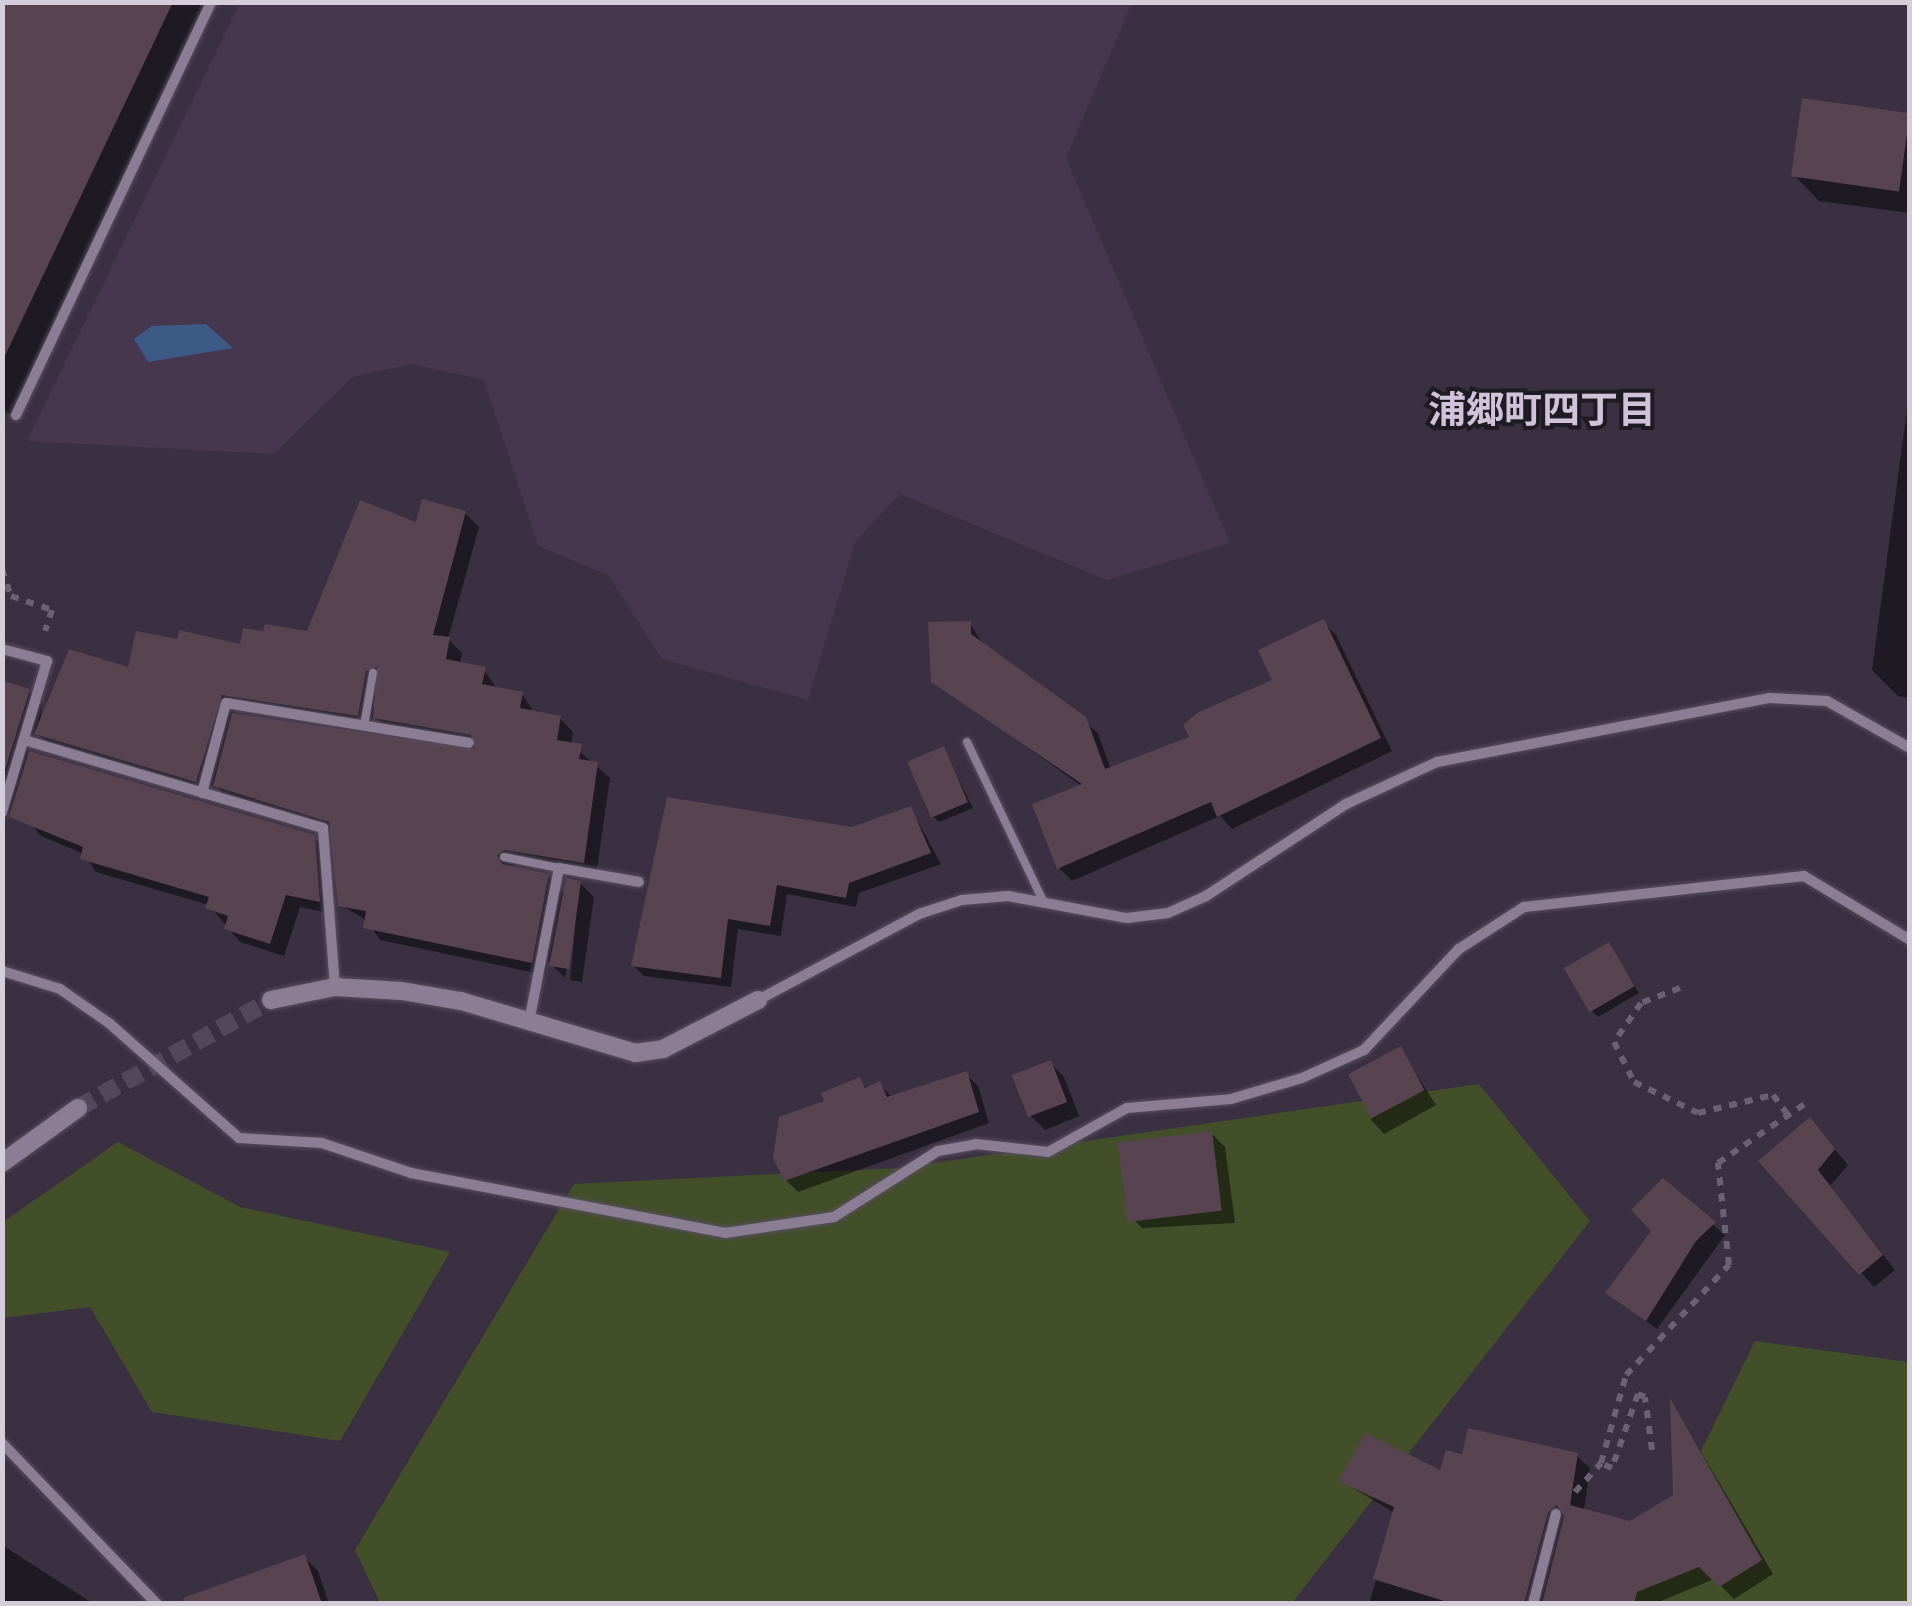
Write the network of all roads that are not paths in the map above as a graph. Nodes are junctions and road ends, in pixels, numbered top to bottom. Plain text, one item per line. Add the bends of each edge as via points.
1 (211, 2) edge
2 (16, 414) dead end
3 (2, 648) edge
4 (373, 672) dead end
5 (364, 726) junction
6 (24, 740) junction
7 (966, 742) dead end
8 (469, 744) dead end
9 (1910, 748) edge
10 (202, 793) junction
11 (2, 812) edge
12 (504, 857) dead end
13 (559, 868) junction
14 (639, 882) dead end
15 (1044, 903) junction
16 (1910, 940) edge
17 (2, 971) edge
18 (335, 987) junction
19 (271, 1000) tunnel mouth
20 (758, 1000) joint
21 (529, 1022) junction
22 (78, 1108) tunnel mouth
23 (2, 1162) edge
24 (2, 1443) edge
25 (1556, 1514) dead end
26 (157, 1604) edge
27 (1533, 1604) edge

1 - 2 street
3 - 6 street via 47,661
4 - 5 lane
5 - 8 street
5 - 10 street via 226,703
6 - 10 street
6 - 11 street
7 - 15 lane
9 - 15 street via 1827,701 1770,698 1672,715 1437,762 1346,804 1206,896 1168,913 1127,918
10 - 18 street via 323,828
12 - 13 lane
13 - 14 street
13 - 21 street
15 - 20 street via 993,897 919,914
16 - 17 street via 1804,876 1524,907 1459,949 1364,1050 1302,1078 1231,1098 1127,1108 1048,1152 976,1144 938,1152 834,1217 724,1233 411,1174 322,1143 240,1138 109,1023 60,990
18 - 19 street
18 - 21 street via 461,1001
20 - 21 street via 662,1048 635,1053
22 - 23 street
24 - 26 street
25 - 27 street

